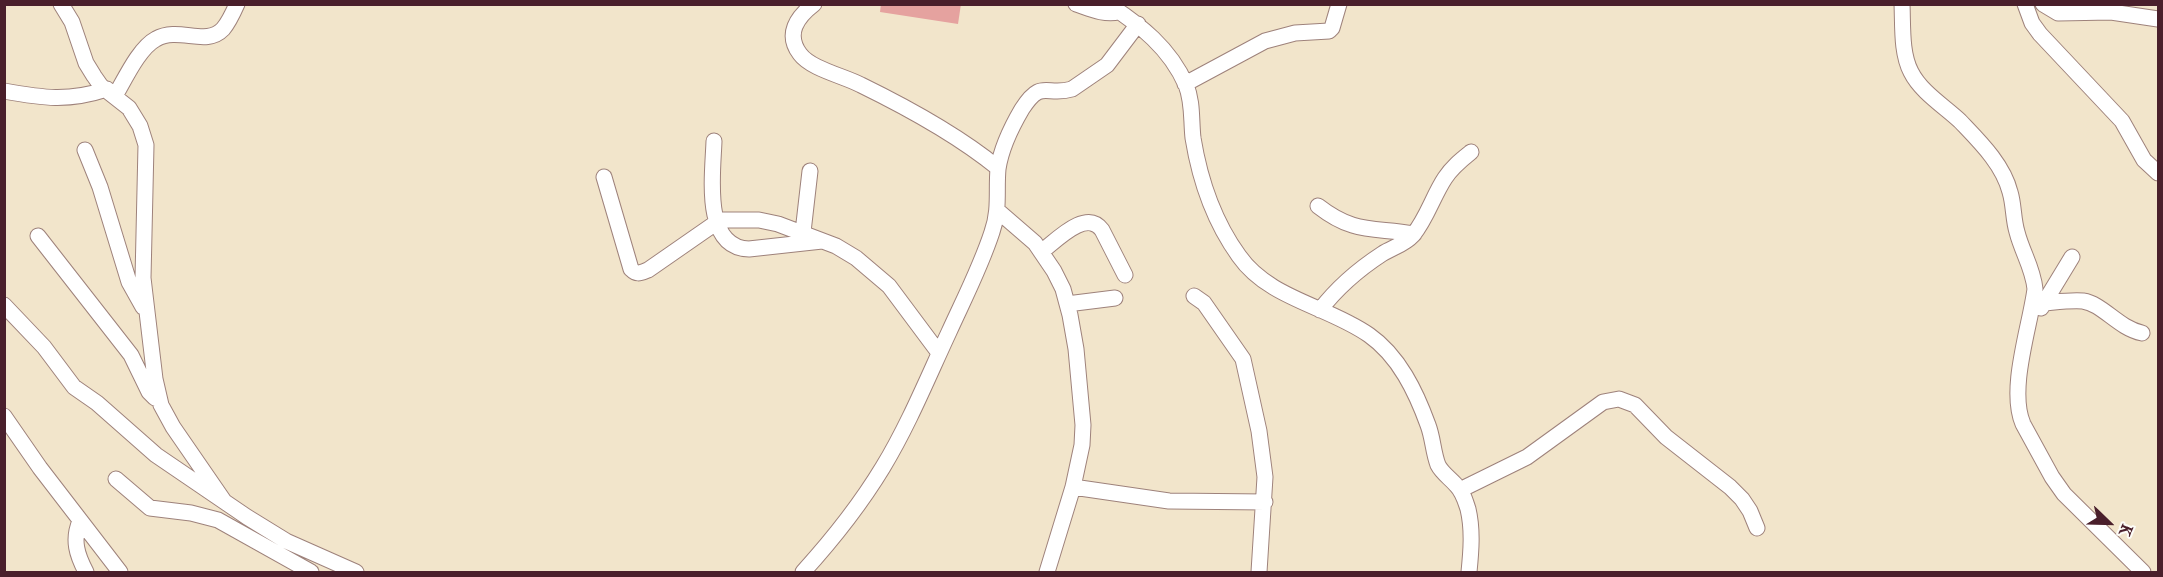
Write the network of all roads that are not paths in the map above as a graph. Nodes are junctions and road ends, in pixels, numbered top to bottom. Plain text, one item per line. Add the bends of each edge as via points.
1 (61, 4) edge
2 (237, 4) edge
3 (814, 4) edge
4 (1076, 4) edge
5 (1339, 4) edge
6 (1902, 4) edge
7 (2025, 4) edge
8 (2043, 4) edge
9 (1113, 8) edge
10 (2158, 19) edge
11 (1138, 24) junction
12 (1185, 84) junction
13 (4, 91) edge
14 (111, 92) junction
15 (714, 141) dead end
16 (85, 150) dead end
17 (1471, 152) dead end
18 (998, 168) junction
19 (810, 171) dead end
20 (2158, 173) edge
21 (604, 177) dead end
22 (1318, 206) dead end
23 (998, 211) junction
24 (717, 222) junction
25 (803, 232) junction
26 (1414, 234) junction
27 (38, 236) dead end
28 (825, 241) junction
29 (1041, 252) junction
30 (2072, 257) dead end
31 (1125, 275) dead end
32 (1194, 296) dead end
33 (1115, 298) dead end
34 (2044, 303) junction
35 (1067, 304) junction
36 (4, 305) edge
37 (1320, 310) junction
38 (147, 311) junction
39 (2029, 325) junction
40 (2142, 333) dead end
41 (939, 353) junction
42 (161, 405) junction
43 (4, 416) edge
44 (116, 479) dead end
45 (1073, 487) junction
46 (1460, 490) junction
47 (224, 501) junction
48 (1265, 502) junction
49 (80, 521) junction
50 (1756, 528) dead end
51 (86, 573) edge
52 (120, 573) edge
53 (311, 573) edge
54 (356, 573) edge
55 (803, 573) edge
56 (1047, 573) edge
57 (1259, 573) edge
58 (1469, 573) edge
59 (2143, 573) edge

1 - 14 street via 78,36 86,63 101,86
2 - 14 street via 223,30 210,37 175,33 149,43
3 - 18 street via 793,29 801,56 888,99 977,151
4 - 9 street via 1107,14
5 - 12 street via 1329,31 1295,33 1265,41
6 - 39 street via 1911,71 2005,176 2017,233 2034,281
7 - 20 street via 2040,34 2122,121 2144,160
8 - 10 street via 2058,13 2111,12
9 - 11 street
11 - 12 street via 1165,52
11 - 18 street via 1107,65 1066,91 1041,90 1031,97 1014,126
12 - 37 street via 1196,153 1217,221 1258,277
13 - 14 street via 48,99
14 - 38 street via 129,108 146,145 143,278
15 - 24 street via 713,204
16 - 38 street via 129,282
17 - 26 street via 1444,179
18 - 23 street
19 - 25 street
21 - 24 street via 635,273 648,270
22 - 26 street via 1354,227
23 - 29 street
23 - 41 street via 976,273
24 - 25 street via 729,218 759,220
24 - 28 street via 728,243 741,249
25 - 28 street
26 - 37 street via 1368,265
27 - 42 street via 131,355 149,392
28 - 41 street via 856,258 889,285
29 - 31 street via 1077,225 1092,222 1102,230
29 - 35 street via 1054,271
30 - 34 street
32 - 48 street via 1204,303 1242,359 1259,431
33 - 35 street
34 - 39 street
34 - 40 street via 2084,301 2129,330
35 - 45 street via 1076,349 1083,425
36 - 47 street via 44,347 74,387 156,455
37 - 46 street via 1369,335 1392,356 1428,426 1438,465
38 - 42 street
39 - 59 street via 2017,396 2023,424 2064,494
41 - 55 street via 883,467 852,514
42 - 47 street via 177,435
43 - 49 street
44 - 53 street via 150,508 218,520
45 - 48 street via 1168,501
45 - 56 street
46 - 50 street via 1527,457 1603,402 1619,399 1635,405 1666,437 1730,487 1750,511
46 - 58 street via 1471,529
47 - 54 street via 286,541
48 - 57 street
49 - 51 street via 76,531 77,556
49 - 52 street

